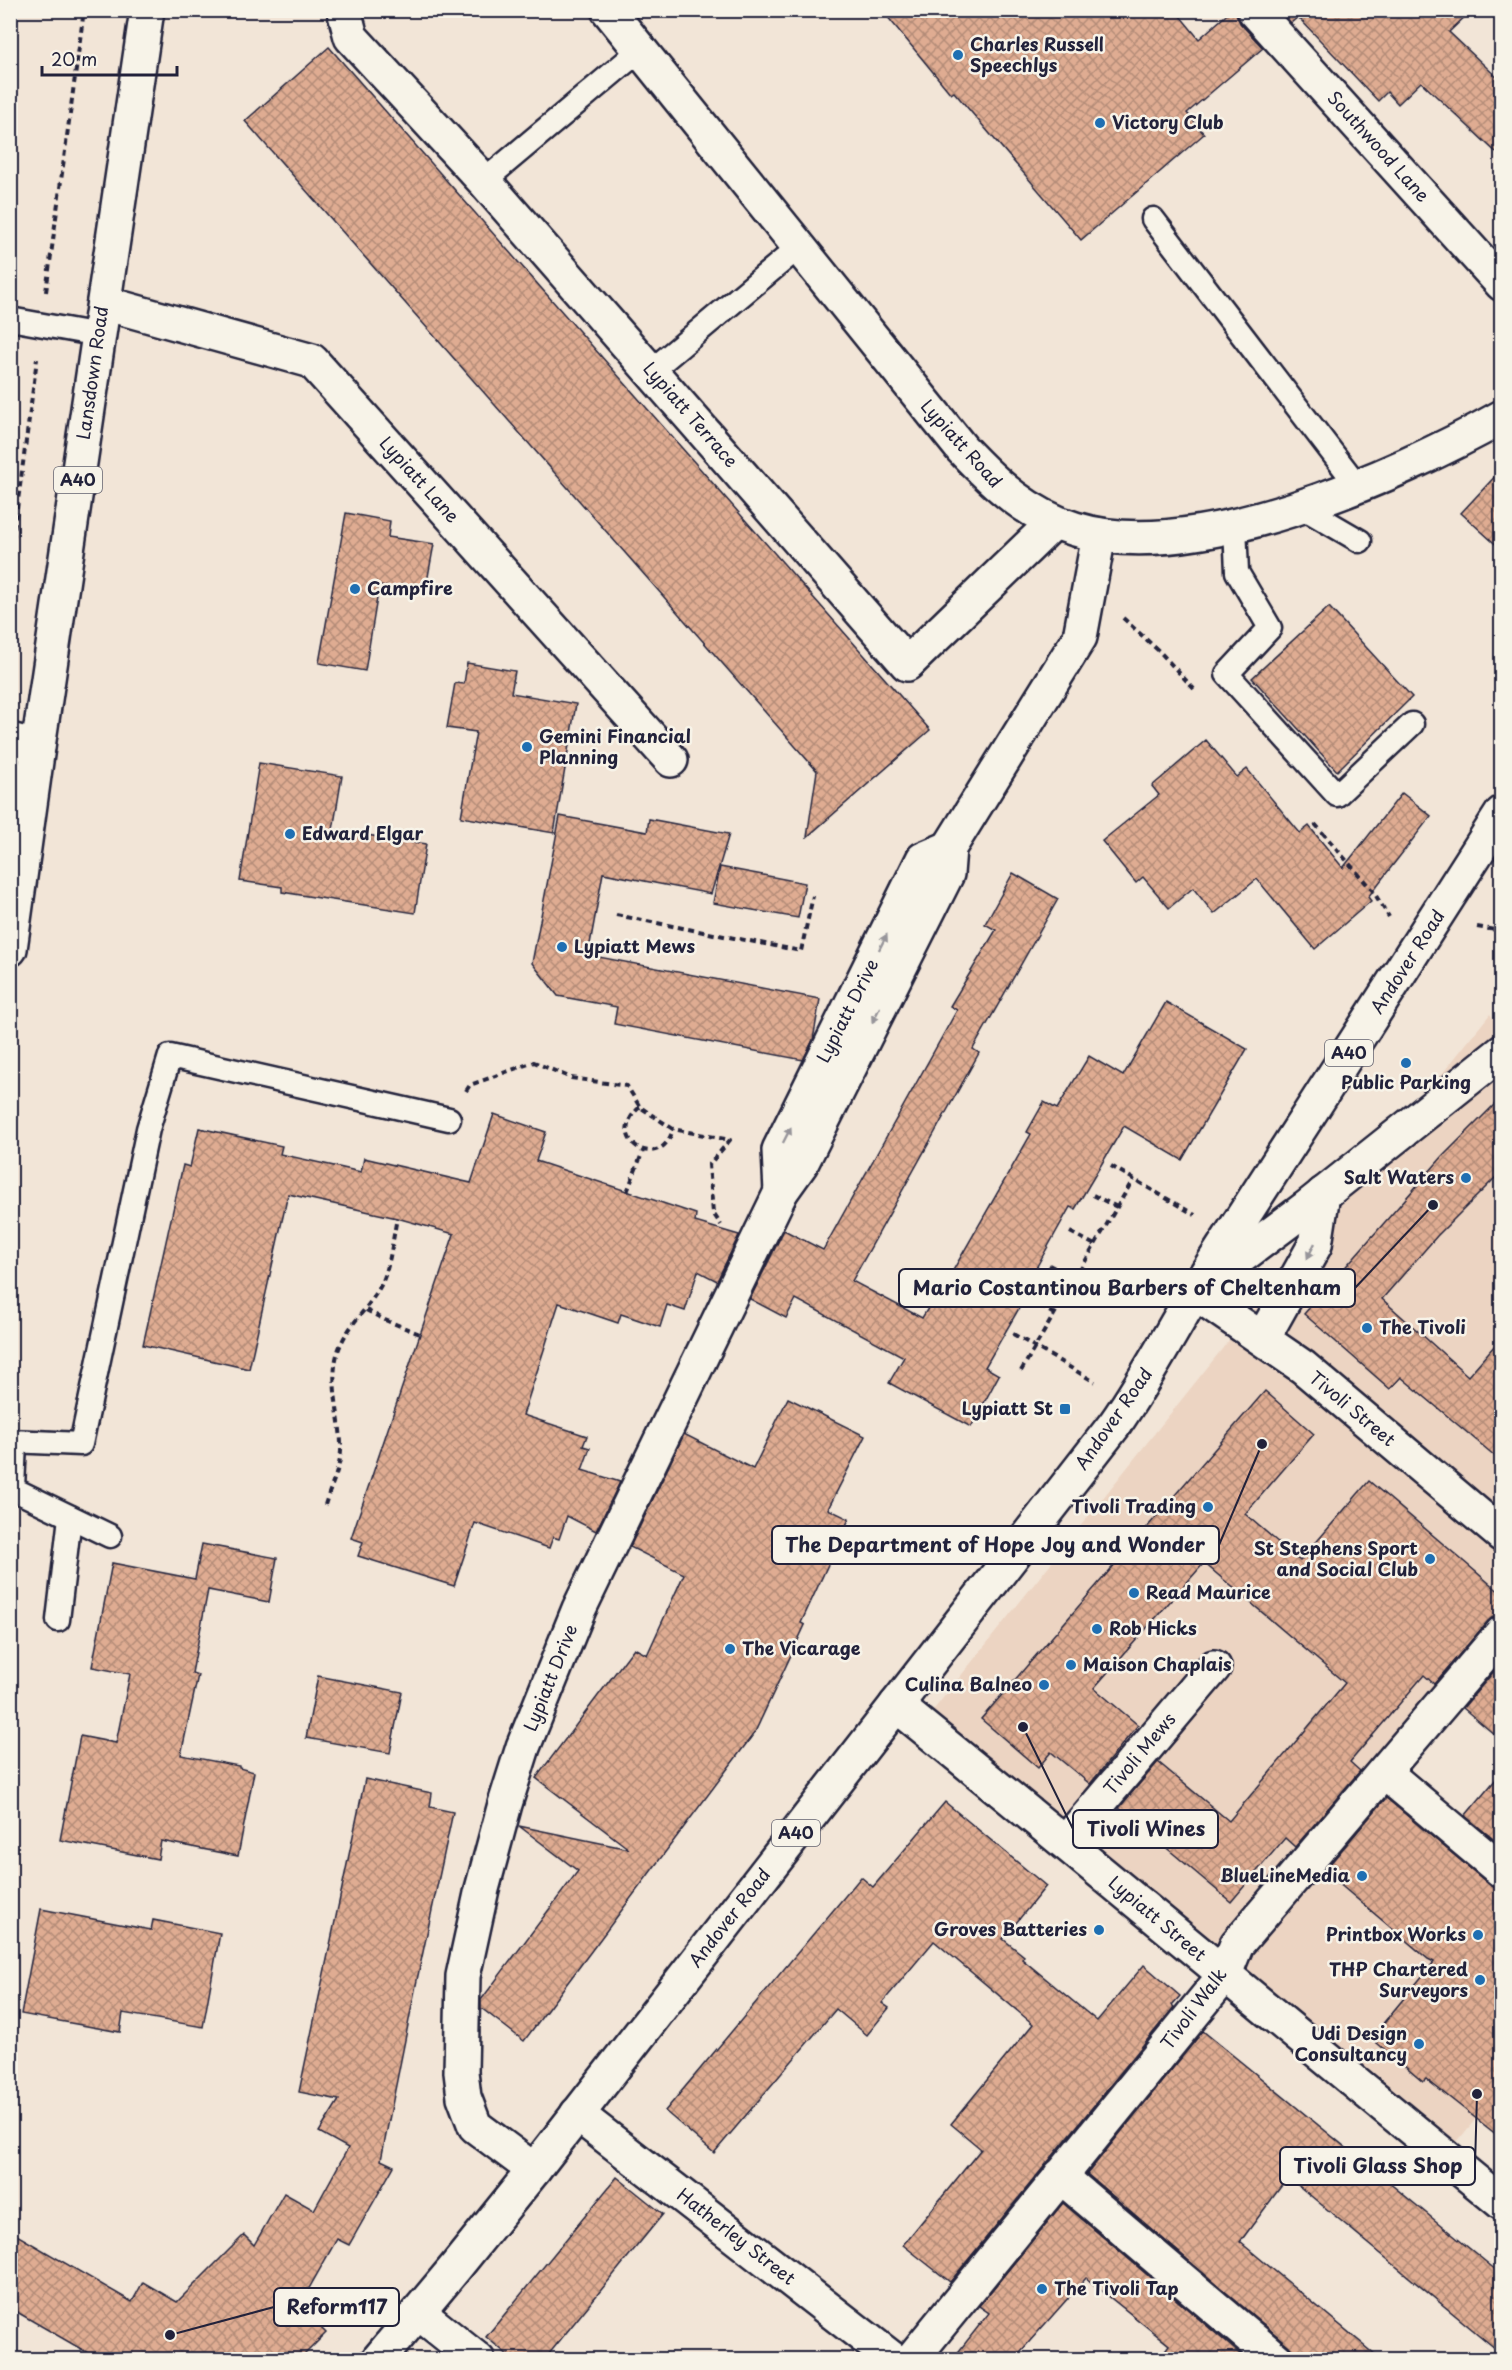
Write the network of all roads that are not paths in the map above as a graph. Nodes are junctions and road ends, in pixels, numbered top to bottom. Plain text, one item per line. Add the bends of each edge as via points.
1 (147, 10) edge
2 (344, 10) edge
3 (608, 10) edge
4 (1254, 10) edge
5 (640, 50) junction
6 (484, 182) junction
7 (1153, 219) dead end
8 (799, 247) junction
9 (1502, 284) edge
10 (104, 303) junction
11 (10, 319) edge
12 (99, 335) junction
13 (651, 371) junction
14 (1502, 417) edge
15 (1357, 485) junction
16 (1300, 506) junction
17 (1054, 522) junction
18 (1235, 526) junction
19 (1099, 535) junction
20 (1360, 541) dead end
21 (1412, 724) dead end
22 (24, 743) edge
23 (671, 760) dead end
24 (1502, 813) edge
25 (10, 949) edge
26 (1502, 1052) edge
27 (449, 1119) road end
28 (1323, 1194) junction
29 (1194, 1292) junction
30 (1263, 1338) junction
31 (13, 1441) edge
32 (70, 1517) junction
33 (1502, 1535) edge
34 (110, 1536) dead end
35 (58, 1620) dead end
36 (1502, 1633) edge
37 (1214, 1666) dead end
38 (896, 1705) junction
39 (1384, 1772) junction
40 (1066, 1842) junction
41 (1502, 1871) edge
42 (1224, 1976) junction
43 (577, 2114) junction
44 (534, 2170) junction
45 (1060, 2176) junction
46 (1502, 2203) edge
47 (418, 2313) junction
48 (378, 2360) edge
49 (478, 2360) edge
50 (894, 2360) edge
51 (910, 2360) edge
52 (1277, 2360) edge

1 - 10 main road, Lansdown Road / A40
2 - 6 main road, Lypiatt Terrace via 351,37
3 - 5 main road, Lypiatt Road
4 - 9 main road, Southwood Lane
5 - 6 lane
5 - 8 main road, Lypiatt Road
6 - 13 main road, Lypiatt Terrace
7 - 15 lane
8 - 13 lane
8 - 17 main road, Lypiatt Road via 984,473 1005,493
10 - 12 main road, Lansdown Road / A40
10 - 23 main road, Lypiatt Lane via 312,361
11 - 12 lane
12 - 22 main road, Lansdown Road / A40
13 - 17 main road, Lypiatt Terrace via 907,664
14 - 15 main road, Lypiatt Road
15 - 16 main road, Lypiatt Road
16 - 18 main road, Lypiatt Road
16 - 20 lane
17 - 19 main road, Lypiatt Road
18 - 19 main road, Lypiatt Road via 1147,537
18 - 21 lane via 1237,572 1270,628 1227,674 1337,795
19 - 44 main road, Lypiatt Drive via 1080,637 949,848 946,874 801,1164 781,1192 579,1609 523,1747 482,1889 463,1976 461,2072 464,2097 475,2126
22 - 25 main road, Lansdown Road / A40
24 - 29 main road, Andover Road / A40
26 - 28 main road, Andover Road
27 - 31 lane via 170,1056 148,1129 81,1444
28 - 29 main road, Andover Road
28 -> 30 main road via 1315,1245
29 - 30 main road, Tivoli Street
29 - 38 main road, Andover Road / A40 via 1129,1404
30 - 33 main road, Tivoli Street via 1303,1367
31 - 32 lane via 13,1489
32 - 34 lane
32 - 35 lane
36 - 39 main road, Tivoli Walk
37 - 40 main road, Tivoli Mews
38 - 40 main road, Lypiatt Street
38 - 43 main road, Andover Road / A40
39 - 41 main road
39 - 42 main road, Tivoli Walk via 1237,1944
40 - 42 main road, Lypiatt Street
42 - 45 main road, Tivoli Walk
42 - 46 main road, Lypiatt Street
43 - 44 main road, Andover Road / A40
43 - 50 main road, Hatherley Street
44 - 47 main road, Andover Road / A40
45 - 51 main road, Tivoli Walk
45 - 52 main road
47 - 48 main road, Andover Road / A40
47 - 49 main road

